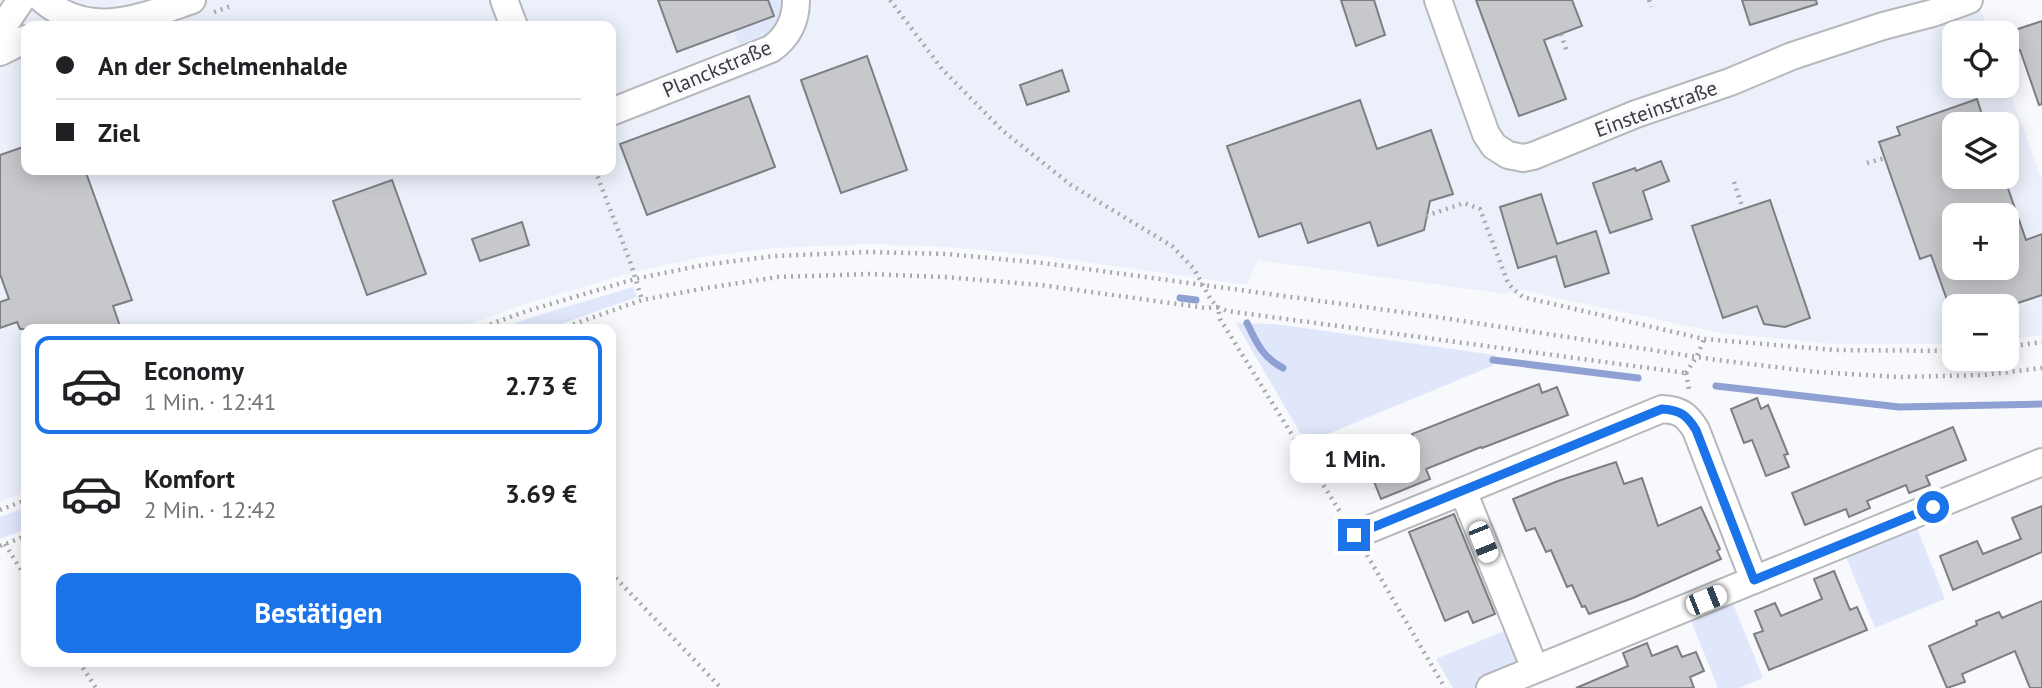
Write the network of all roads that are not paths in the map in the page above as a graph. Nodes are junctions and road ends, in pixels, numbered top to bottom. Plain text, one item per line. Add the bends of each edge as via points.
1 (21, 0) edge
2 (192, 0) edge
3 (504, 0) edge
4 (796, 0) edge
5 (1438, 0) edge
6 (1969, 0) edge
7 (45, 11) edge
8 (88, 21) edge
9 (118, 21) edge
10 (512, 21) edge
11 (0, 31) edge
12 (21, 41) edge
13 (0, 52) edge
14 (616, 110) edge
15 (2042, 463) edge
16 (1463, 491) junction
17 (1354, 535) road end
18 (1754, 580) junction
19 (1535, 670) junction
20 (1490, 688) edge

1 - 11 street
2 - 9 street
3 - 10 street
4 - 14 street, Planckstraße via 790,28 771,49
5 - 6 street, Einsteinstraße via 1486,134 1500,152 1523,158 1818,47
7 - 8 street
12 - 13 street
15 - 18 street
16 - 17 street
16 - 18 street via 1662,409 1678,410 1696,430
16 - 19 street
18 - 19 street
19 - 20 street

